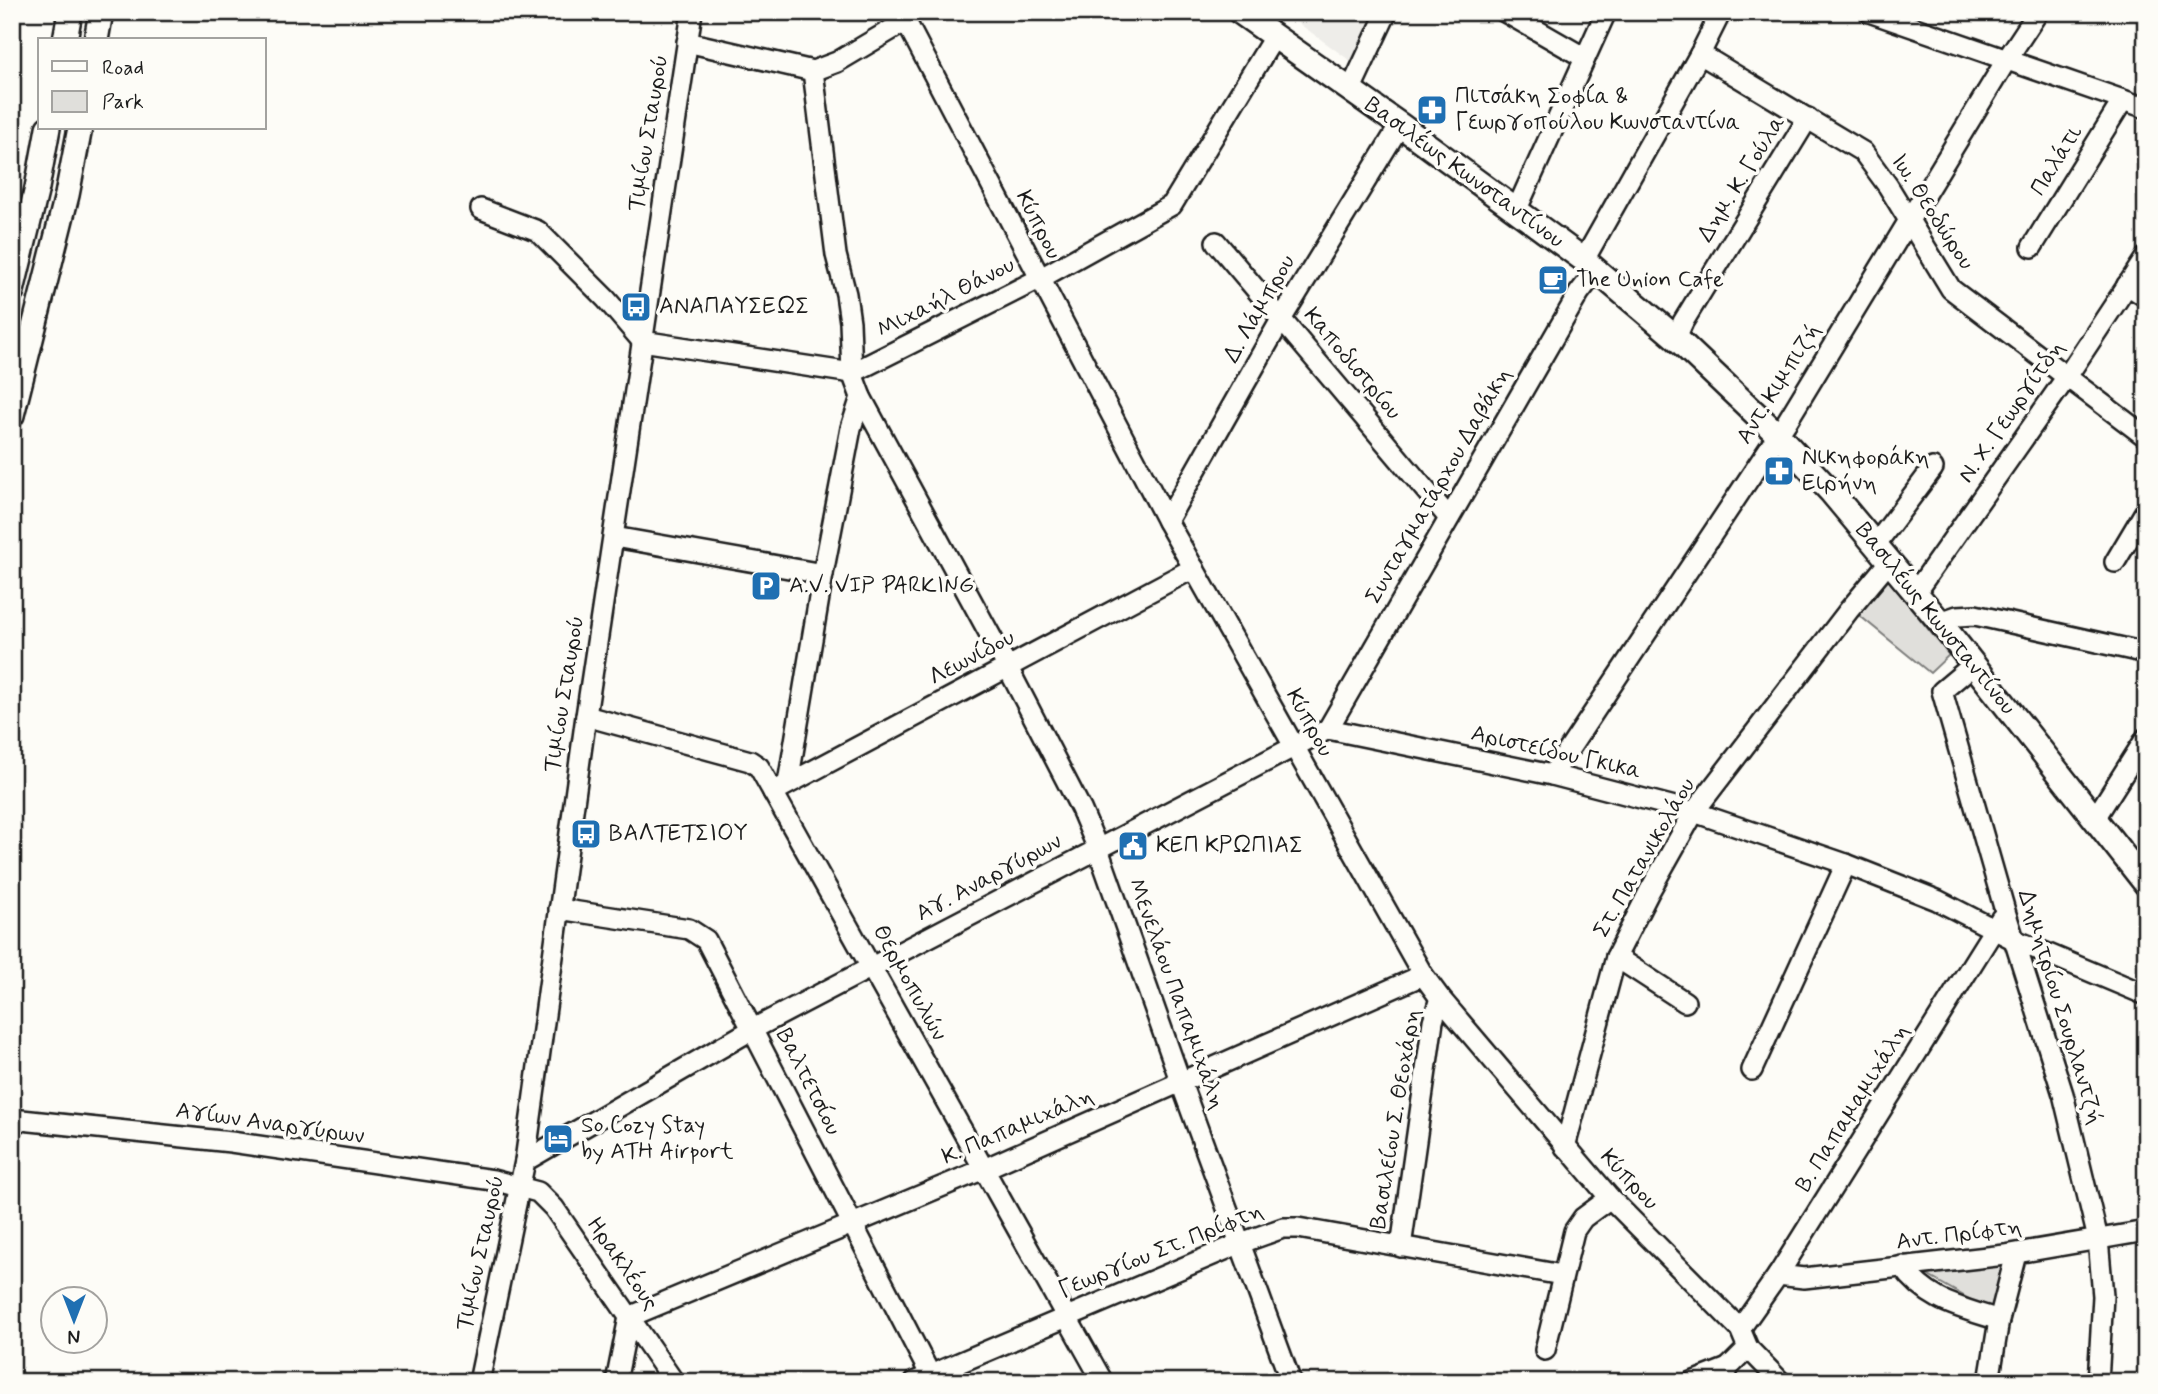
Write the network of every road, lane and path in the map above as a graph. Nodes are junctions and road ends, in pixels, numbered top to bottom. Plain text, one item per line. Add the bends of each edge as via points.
1 (70, 12) edge
2 (101, 12) edge
3 (692, 12) edge
4 (1240, 12) edge
5 (1387, 12) edge
6 (1505, 12) edge
7 (1606, 12) edge
8 (1721, 12) edge
9 (1869, 12) edge
10 (2038, 12) edge
11 (903, 17) edge
12 (1274, 37) junction
13 (65, 38) edge
14 (96, 38) edge
15 (687, 42) junction
16 (1700, 54) junction
17 (1585, 58) junction
18 (2007, 59) junction
19 (813, 71) junction
20 (1350, 91) junction
21 (2123, 100) junction
22 (2146, 108) edge
23 (1808, 118) junction
24 (1400, 125) junction
25 (47, 130) edge
26 (80, 130) edge
27 (481, 209) dead end
28 (1516, 211) junction
29 (1908, 222) junction
30 (1216, 242) dead end
31 (18, 243) edge
32 (2032, 247) dead end
33 (2146, 257) edge
34 (1590, 265) junction
35 (1039, 279) junction
36 (2127, 285) junction
37 (12, 290) edge
38 (2146, 297) edge
39 (1282, 318) junction
40 (1676, 338) junction
41 (642, 341) junction
42 (852, 373) junction
43 (2066, 378) junction
44 (861, 397) junction
45 (12, 415) edge
46 (1778, 435) junction
47 (2146, 437) edge
48 (1933, 468) dead end
49 (2146, 510) edge
50 (1449, 518) junction
51 (1167, 521) junction
52 (614, 537) junction
53 (1882, 553) junction
54 (2115, 562) dead end
55 (1194, 569) junction
56 (822, 574) junction
57 (1915, 593) junction
58 (1940, 622) junction
59 (2146, 653) edge
60 (1973, 665) junction
61 (1007, 666) junction
62 (586, 716) junction
63 (1328, 729) junction
64 (2146, 738) edge
65 (1294, 747) junction
66 (1552, 775) junction
67 (781, 787) junction
68 (1694, 812) junction
69 (2096, 822) junction
70 (1098, 849) junction
71 (1846, 864) junction
72 (2146, 884) edge
73 (559, 909) junction
74 (2005, 911) junction
75 (1994, 928) junction
76 (2015, 940) junction
77 (1616, 957) junction
78 (872, 967) junction
79 (1423, 975) junction
80 (2146, 995) edge
81 (1440, 998) junction
82 (1685, 1002) dead end
83 (753, 1029) junction
84 (1752, 1070) dead end
85 (1181, 1083) junction
86 (12, 1119) edge
87 (1564, 1147) junction
88 (525, 1161) junction
89 (984, 1169) junction
90 (521, 1187) junction
91 (1610, 1198) junction
92 (853, 1224) junction
93 (2146, 1231) edge
94 (2098, 1239) junction
95 (1241, 1243) junction
96 (1401, 1247) junction
97 (2016, 1254) junction
98 (1902, 1266) junction
99 (1562, 1275) junction
100 (1778, 1275) junction
101 (1066, 1316) junction
102 (629, 1317) junction
103 (1999, 1320) junction
104 (1740, 1329) junction
105 (1748, 1348) junction
106 (1545, 1350) dead end
107 (1726, 1375) edge
108 (926, 1379) edge
109 (479, 1382) edge
110 (616, 1382) edge
111 (674, 1382) edge
112 (1103, 1382) edge
113 (1291, 1382) edge
114 (1692, 1382) edge
115 (1781, 1382) edge
116 (1989, 1382) edge
117 (2098, 1382) edge

1 - 13 main road
2 - 14 main road
3 - 15 street, Τιμίου Σταυρού
4 - 12 main road, Βασιλέως Κωνσταντίνου
5 - 20 street
6 - 17 street
7 - 17 street
8 - 16 street, Συνταγματάρχου Δαβάκη
9 - 18 street
10 - 18 street, Αντ. Κιμπιζή
11 - 19 street via 836,62
11 - 35 street, Κύπρου
12 - 20 main road, Βασιλέως Κωνσταντίνου
12 - 35 street, Μιχαήλ Θάνου via 1172,205
15 - 19 street
15 - 41 street, Τιμίου Σταυρού
16 - 23 street, Ιω. Θεοδώρου
16 - 34 street, Συνταγματάρχου Δαβάκη
17 - 28 street
18 - 21 street
18 - 29 street, Αντ. Κιμπιζή
19 - 42 street, Μενελάου Παπαμιχάλη via 836,255 848,308
20 - 24 main road, Βασιλέως Κωνσταντίνου
21 - 22 street
21 - 32 street, Παλάτι
23 - 29 street, Ιω. Θεοδώρου via 1863,152
23 - 40 street, Δημ. Κ. Γούλα
24 - 28 main road, Βασιλέως Κωνσταντίνου
24 - 39 street, Δ. Λάμπρου
25 - 31 main road
26 - 45 main road
27 - 41 street via 538,232
28 - 34 main road, Βασιλέως Κωνσταντίνου
29 - 43 street, Ιω. Θεοδώρου via 1951,289
29 - 46 street, Αντ. Κιμπιζή
30 - 39 street, Καποδιστρίου
31 - 37 main road
33 - 36 street, Ν. Χ. Γεωργίτδη
34 - 40 main road, Βασιλέως Κωνσταντίνου
34 - 50 street, Συνταγματάρχου Δαβάκη via 1579,293
35 - 42 street, Μιχαήλ Θάνου
35 - 51 street, Κύπρου
36 - 38 street
36 - 43 street, Ν. Χ. Γεωργίτδη
39 - 50 street, Καποδιστρίου
39 - 51 street, Δ. Λάμπρου
40 - 46 main road, Βασιλέως Κωνσταντίνου
41 - 42 street
41 - 52 street, Τιμίου Σταυρού
42 - 44 street, Μενελάου Παπαμιχάλη
43 - 47 street, Ιω. Θεοδώρου
43 - 57 street, Ν. Χ. Γεωργίτδη
44 - 56 street
44 - 61 street, Μενελάου Παπαμιχάλη
46 - 53 main road, Βασιλέως Κωνσταντίνου
46 - 66 street, Αντ. Κιμπιζή
48 - 53 street, Στ. Πατανικολάου
49 - 54 street
50 - 63 street, Συνταγματάρχου Δαβάκη
51 - 55 street, Κύπρου
52 - 56 street
52 - 62 street, Τιμίου Σταυρού
53 - 57 main road, Βασιλέως Κωνσταντίνου
53 - 68 street, Στ. Πατανικολάου via 1849,610
55 - 61 street, Λεωνίδου
55 - 65 street, Κύπρου
56 - 67 street
57 - 58 main road, Βασιλέως Κωνσταντίνου
58 - 59 street via 1975,615
58 - 60 main road, Βασιλέως Κωνσταντίνου
60 - 69 main road, Βασιλέως Κωνσταντίνου
60 - 74 street, Δημητρίου Σουρλαντζή via 1942,691
61 - 67 street, Λεωνίδου
61 - 70 street, Μενελάου Παπαμιχάλη
62 - 67 street, Θερμοπυλών via 750,761
62 - 73 street, Τιμίου Σταυρού
63 - 65 street
63 - 66 street, Αριστείδου Γκικα
64 - 69 street
65 - 70 street, Αγ. Αναργύρων
65 - 79 street, Κύπρου
66 - 68 street, Αριστείδου Γκικα
67 - 78 street, Θερμοπυλών
68 - 71 street, Αριστείδου Γκικα
68 - 77 street, Στ. Πατανικολάου
69 - 72 main road, Βασιλέως Κωνσταντίνου
70 - 78 street, Αγ. Αναργύρων
70 - 85 street, Μενελάου Παπαμιχάλη
71 - 75 street, Αριστείδου Γκικα
71 - 84 street
73 - 83 street, Βαλτετσίου via 689,929 706,940
73 - 88 street, Τιμίου Σταυρού
74 - 75 street, Β. Παπαμαμιχάλη
74 - 76 street, Δημητρίου Σουρλαντζή
75 - 76 street, Αριστείδου Γκικα
75 - 100 street, Β. Παπαμαμιχάλη
76 - 80 street, Αριστείδου Γκικα
76 - 94 street, Δημητρίου Σουρλαντζή via 2063,1094
77 - 82 street
77 - 87 street, Στ. Πατανικολάου
78 - 83 street, Αγ. Αναργύρων
78 - 89 street, Θερμοπυλών
79 - 81 street, Κύπρου
79 - 85 street, Κ. Παπαμιχάλη
81 - 87 street, Κύπρου
81 - 96 street, Βασιλείου Σ. Θεοχάρη
83 - 88 street, Αγ. Αναργύρων
83 - 92 street, Βαλτετσίου
85 - 89 street, Κ. Παπαμιχάλη
85 - 95 street, Μενελάου Παπαμιχάλη
86 - 90 street, Αγίων Αναργύρων via 231,1142
87 - 91 street, Κύπρου
88 - 90 street, Τιμίου Σταυρού
89 - 92 street, Κ. Παπαμιχάλη
89 - 101 street, Θερμοπυλών
90 - 102 street, Ηρακλέους via 538,1192 549,1203
90 - 109 street, Τιμίου Σταυρού
91 - 99 street via 1574,1231
91 - 104 street, Κύπρου
92 - 102 street, Κ. Παπαμιχάλη
92 - 108 street, Βαλτετσίου
93 - 94 street, Αντ. Πρίφτη
94 - 97 street, Αντ. Πρίφτη
94 - 117 street, Δημητρίου Σουρλαντζή via 2104,1296
95 - 96 street, Γεωργίου Στ. Πρίφτη via 1283,1228 1298,1228
95 - 101 street, Γεωργίου Στ. Πρίφτη
95 - 113 street, Μενελάου Παπαμιχάλη
96 - 99 street, Γεωργίου Στ. Πρίφτη
97 - 98 street, Αντ. Πρίφτη
97 - 103 street
98 - 100 street, Αντ. Πρίφτη via 1804,1278
98 - 103 street via 1927,1293
99 - 106 street
100 - 104 street, Β. Παπαμαμιχάλη
101 - 108 street, Γεωργίου Στ. Πρίφτη
101 - 112 street, Θερμοπυλών
102 - 110 street
102 - 111 street, Ηρακλέους
103 - 116 street
104 - 105 street, Κύπρου
105 - 107 street
105 - 115 street, Κύπρου
107 - 114 street

